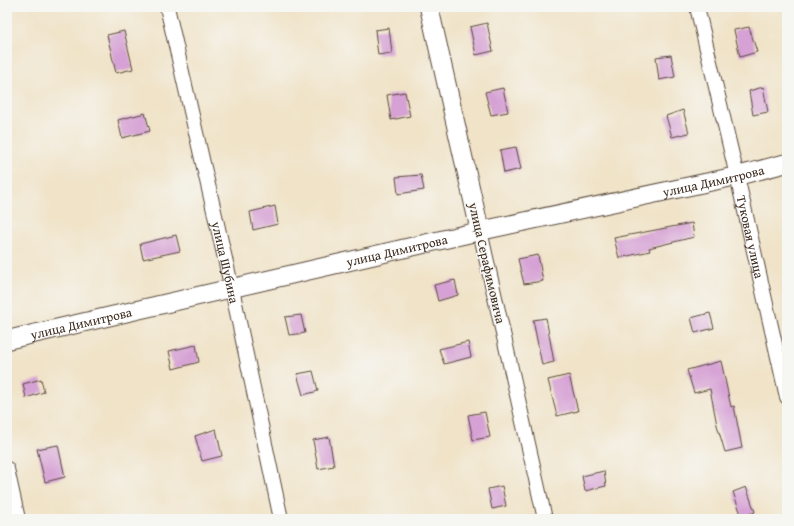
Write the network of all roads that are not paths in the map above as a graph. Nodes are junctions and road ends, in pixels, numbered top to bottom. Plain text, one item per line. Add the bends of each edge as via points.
1 (167, 7) edge
2 (429, 7) edge
3 (697, 7) edge
4 (787, 163) edge
5 (737, 176) junction
6 (480, 231) junction
7 (232, 289) junction
8 (7, 340) edge
9 (787, 397) edge
10 (7, 469) edge
11 (18, 519) edge
12 (281, 519) edge
13 (545, 519) edge

1 - 7 street, улица Шубина
2 - 6 street, улица Серафимовича
3 - 5 street, Туковая улица
4 - 5 street, улица Димитрова
5 - 6 street, улица Димитрова
5 - 9 street, Туковая улица
6 - 7 street, улица Димитрова
6 - 13 street, улица Серафимовича
7 - 8 street, улица Димитрова
7 - 12 street, улица Шубина
10 - 11 street

